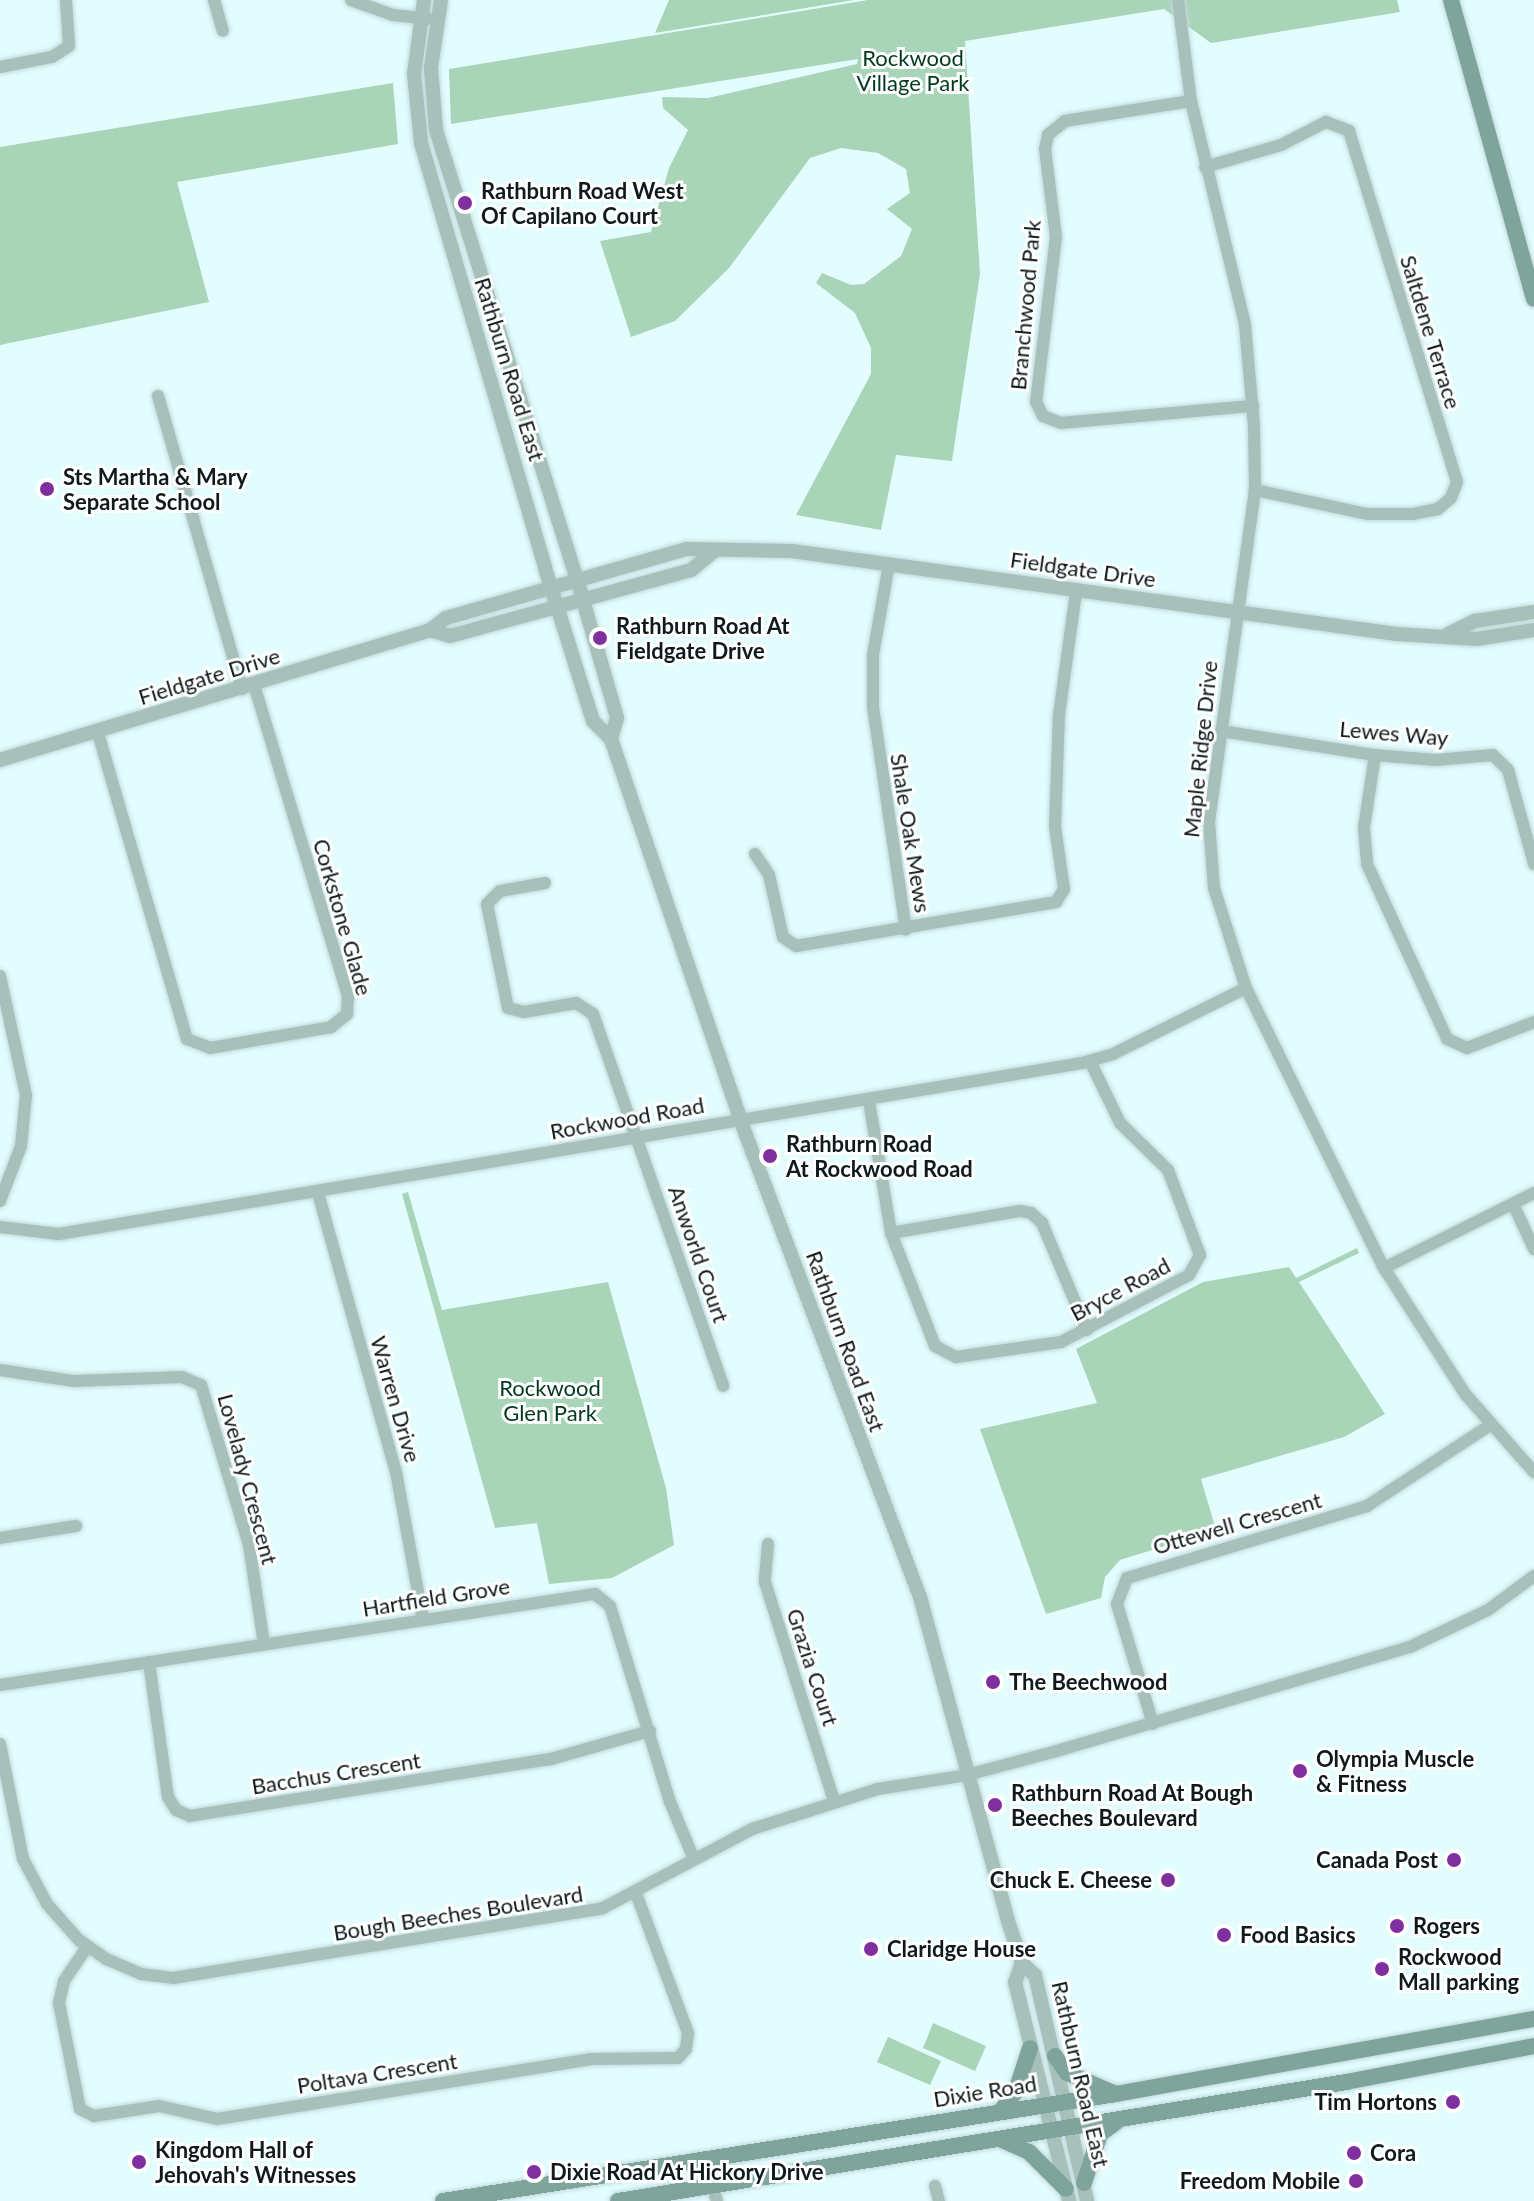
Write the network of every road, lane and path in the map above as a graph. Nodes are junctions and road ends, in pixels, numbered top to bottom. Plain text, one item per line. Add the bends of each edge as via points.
1 (66, 0) edge
2 (214, 0) edge
3 (351, 0) edge
4 (424, 0) edge
5 (441, 0) edge
6 (1178, 0) edge
7 (1451, 0) edge
8 (420, 18) junction
9 (436, 20) junction
10 (223, 31) dead end
11 (0, 67) edge
12 (1191, 101) junction
13 (1205, 167) junction
14 (1534, 299) edge
15 (158, 396) dead end
16 (1253, 406) junction
17 (1255, 490) junction
18 (713, 552) junction
19 (889, 564) junction
20 (577, 581) junction
21 (552, 588) junction
22 (1076, 592) junction
23 (583, 600) junction
24 (557, 606) junction
25 (1235, 611) junction
26 (1534, 612) edge
27 (430, 630) junction
28 (1534, 630) edge
29 (1447, 634) junction
30 (248, 687) junction
31 (1221, 731) junction
32 (98, 733) junction
33 (611, 739) junction
34 (1375, 755) junction
35 (0, 760) edge
36 (755, 854) dead end
37 (1534, 864) edge
38 (545, 883) dead end
39 (906, 930) junction
40 (0, 976) edge
41 (1246, 988) junction
42 (1534, 1022) edge
43 (1090, 1061) junction
44 (869, 1101) junction
45 (740, 1119) junction
46 (635, 1135) junction
47 (318, 1193) junction
48 (1534, 1193) edge
49 (0, 1201) edge
50 (1513, 1204) junction
51 (0, 1227) edge
52 (891, 1233) junction
53 (1534, 1249) edge
54 (1384, 1268) junction
55 (1087, 1330) junction
56 (0, 1370) edge
57 (723, 1386) dead end
58 (1489, 1426) junction
59 (1534, 1472) edge
60 (76, 1526) dead end
61 (0, 1538) edge
62 (768, 1544) dead end
63 (1534, 1576) edge
64 (423, 1619) junction
65 (264, 1644) junction
66 (149, 1662) junction
67 (0, 1685) edge
68 (1153, 1724) junction
69 (650, 1731) junction
70 (0, 1744) edge
71 (967, 1775) junction
72 (834, 1801) junction
73 (694, 1859) junction
74 (636, 1893) junction
75 (87, 1947) junction
76 (1022, 1963) junction
77 (1534, 2019) edge
78 (1534, 2046) edge
79 (1030, 2048) junction
80 (1055, 2056) junction
81 (1116, 2094) junction
82 (1066, 2100) junction
83 (1045, 2104) junction
84 (1000, 2112) junction
85 (1120, 2120) junction
86 (1072, 2126) junction
87 (1051, 2130) junction
88 (1002, 2140) junction
89 (718, 2158) junction
90 (1084, 2183) junction
91 (935, 2186) dead end
92 (715, 2195) edge
93 (1068, 2195) edge
94 (470, 2199) edge
95 (443, 2201) edge
96 (618, 2201) edge
97 (939, 2201) edge
98 (1087, 2201) edge

1 - 11 street via 69,46 52,57
2 - 10 street
3 - 8 street
4 - 8 street, Rathburn Road East
5 - 9 street, Rathburn Road East
6 - 12 street, Maple Ridge Drive
7 - 14 main road
8 - 9 street
8 - 21 street, Rathburn Road East via 414,74 421,143
9 - 20 street, Rathburn Road East via 431,88 442,156
12 - 13 street, Maple Ridge Drive
12 - 16 street, Branchwood Park via 1065,121 1048,135 1045,149 1056,237 1036,405 1051,421 1075,424
13 - 16 street, Maple Ridge Drive via 1245,325
13 - 17 street, Saltdene Terrace via 1281,145 1326,122 1349,131 1457,482 1451,498 1438,509 1413,514 1367,514
15 - 30 street
16 - 17 street, Maple Ridge Drive
17 - 25 street, Maple Ridge Drive
18 - 19 street, Fieldgate Drive via 792,551
18 - 20 street, Fieldgate Drive via 687,549
18 - 23 street, Fieldgate Drive via 691,570
19 - 22 street, Fieldgate Drive
19 - 39 street, Shale Oak Mews via 873,655 873,707
20 - 21 street, Fieldgate Drive
20 - 23 street, Rathburn Road East
21 - 24 street, Rathburn Road East
21 - 27 street, Fieldgate Drive via 446,618
22 - 25 street, Fieldgate Drive
22 - 39 street, Shale Oak Mews via 1059,715 1054,805 1064,893 1049,905
23 - 24 street, Fieldgate Drive
23 - 33 street, Rathburn Road East via 617,718
24 - 27 street, Fieldgate Drive via 450,636
24 - 33 street, Rathburn Road East via 593,721
25 - 29 street, Fieldgate Drive via 1396,634
25 - 31 street, Maple Ridge Drive
26 - 29 street, Fieldgate Drive via 1475,621
27 - 30 street, Fieldgate Drive
28 - 29 street, Fieldgate Drive via 1477,639
30 - 32 street, Fieldgate Drive
30 - 32 street, Corkstone Glade via 348,996 347,1014 331,1027 210,1048 187,1039
31 - 34 street, Lewes Way
31 - 41 street, Maple Ridge Drive via 1209,822 1210,870
32 - 35 street, Fieldgate Drive
33 - 45 street, Rathburn Road East
34 - 37 street, Lewes Way via 1496,756 1508,770
34 - 42 street via 1364,828 1367,864 1447,1039 1467,1048
36 - 39 street via 766,869 782,935 789,944
38 - 46 street, Anworld Court via 500,891 487,904 508,1008 524,1012 576,1003 589,1009
40 - 49 street via 26,1095 21,1146
41 - 43 street, Rockwood Road
41 - 54 street, Maple Ridge Drive
43 - 44 street, Rockwood Road
43 - 55 street, Bryce Road via 1114,1114 1168,1170 1201,1252 1189,1275
44 - 45 street, Rockwood Road
44 - 52 street, Bryce Road
45 - 46 street, Rockwood Road
45 - 71 street, Rathburn Road East via 920,1597
46 - 47 street, Rockwood Road
46 - 57 street, Anworld Court
47 - 51 street, Rockwood Road via 59,1234
47 - 64 street, Warren Drive via 396,1472
48 - 50 street
50 - 53 street
50 - 54 street
52 - 55 street via 1031,1213 1042,1223
52 - 55 street, Bryce Road via 932,1341 944,1354 1061,1342
54 - 58 street, Maple Ridge Drive
56 - 65 street, Lovelady Crescent via 74,1381 185,1377 201,1385 249,1545
58 - 59 street, Maple Ridge Drive
58 - 68 street, Ottewell Crescent via 1367,1506 1127,1578 1117,1604
60 - 61 street
62 - 72 street, Grazia Court via 765,1582
63 - 68 street, Bough Beeches Boulevard via 1480,1615 1410,1647
64 - 65 street, Hartfield Grove
64 - 69 street, Hartfield Grove via 599,1596 610,1606
65 - 66 street, Hartfield Grove
66 - 67 street, Hartfield Grove
66 - 69 street, Bacchus Crescent via 168,1797 176,1810 190,1816 551,1759
68 - 71 street, Bough Beeches Boulevard
69 - 73 street, Hartfield Grove via 670,1802
70 - 75 street, Bough Beeches Boulevard via 28,1871 53,1912
71 - 72 street, Bough Beeches Boulevard
71 - 76 street, Rathburn Road East
72 - 73 street, Bough Beeches Boulevard via 752,1829
73 - 74 street, Bough Beeches Boulevard
74 - 75 street, Bough Beeches Boulevard via 583,1914 173,1978 141,1974
74 - 75 street, Poltava Crescent via 688,2033 688,2046 678,2058 590,2059 210,2120 159,2106 94,2116 80,2109 59,2003 70,1969
76 - 79 street, Rathburn Road East via 1015,1982
76 - 80 street, Rathburn Road East via 1035,1975
77 - 81 main road, Dixie Road
78 - 85 main road
79 - 83 street, Rathburn Road East
79 - 84 main road via 1016,2091
80 - 81 main road via 1067,2073
80 - 82 street, Rathburn Road East
81 - 82 main road, Dixie Road
82 - 83 main road, Dixie Road
82 - 86 street, Rathburn Road East
83 - 84 main road, Dixie Road
83 - 87 street, Rathburn Road East
84 - 89 main road, Dixie Road
85 - 86 main road
85 - 90 main road via 1100,2134
86 - 87 main road
86 - 90 street, Rathburn Road East
87 - 88 main road
87 - 93 street, Rathburn Road East
88 - 92 main road
88 - 93 main road via 1029,2152
89 - 92 street
89 - 94 main road, Dixie Road
90 - 98 street, Rathburn Road East
91 - 97 street
92 - 96 main road
94 - 95 main road, Dixie Road

